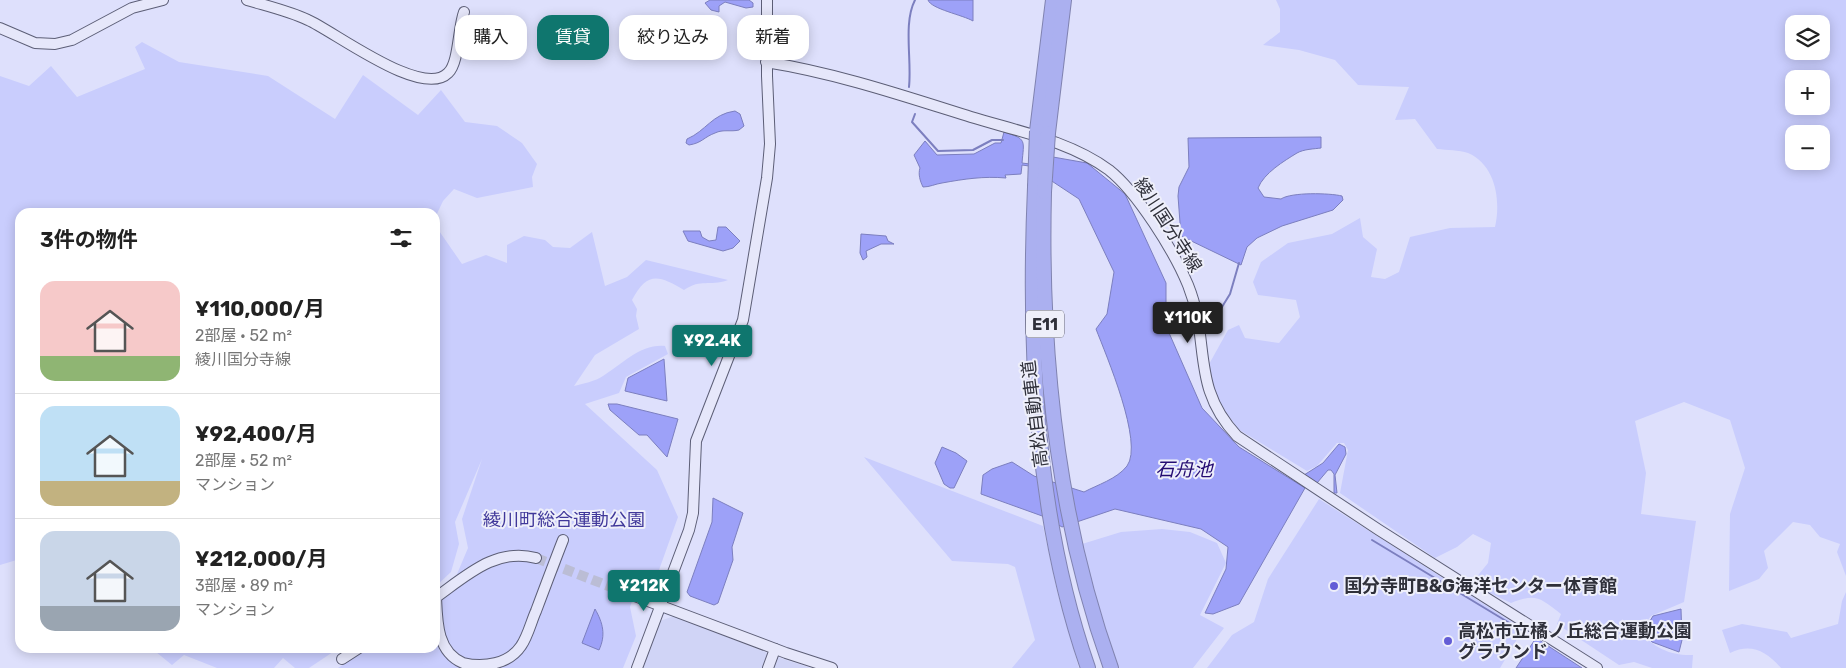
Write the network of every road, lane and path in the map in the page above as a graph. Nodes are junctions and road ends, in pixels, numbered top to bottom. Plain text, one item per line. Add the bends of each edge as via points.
1 (162, 0) edge
2 (247, 0) edge
3 (767, 0) edge
4 (1053, 0) edge
5 (1064, 0) edge
6 (464, 12) dead end
7 (0, 28) edge
8 (766, 62) junction
9 (1043, 132) junction
10 (1039, 189) junction
11 (563, 540) dead end
12 (536, 558) tunnel mouth
13 (440, 595) edge
14 (632, 595) tunnel mouth
15 (663, 605) junction
16 (440, 638) edge
17 (776, 649) junction
18 (351, 653) edge
19 (342, 659) dead end
20 (638, 668) edge
21 (768, 668) edge
22 (832, 668) edge
23 (1088, 668) edge
24 (1111, 668) edge
25 (1597, 668) edge

1 - 7 street via 132,8 72,40 55,44 29,41
2 - 6 street via 309,20 390,68 432,80 452,68
3 - 8 street
4 - 9 highway, 高松自動車道 / E11
5 - 9 highway, 高松自動車道 / E11
8 - 15 street via 769,160 743,320 699,429 693,468 690,530
8 - 25 street, 綾川国分寺線 via 852,81 1013,130 1080,152 1109,171 1135,198 1181,269 1194,302 1207,389 1223,422 1237,436 1378,530
9 - 10 highway, 高松自動車道 / E11, bridge
10 - 23 highway, 高松自動車道 / E11 via 1033,316 1042,449 1060,562
10 - 24 highway, 高松自動車道 / E11 via 1044,317 1058,455 1077,553
11 - 16 street via 521,646 503,663 476,666 455,659
12 - 13 street via 523,555 499,557
14 - 15 street
15 - 17 street
15 - 20 street
17 - 21 street
17 - 22 street
18 - 19 street

